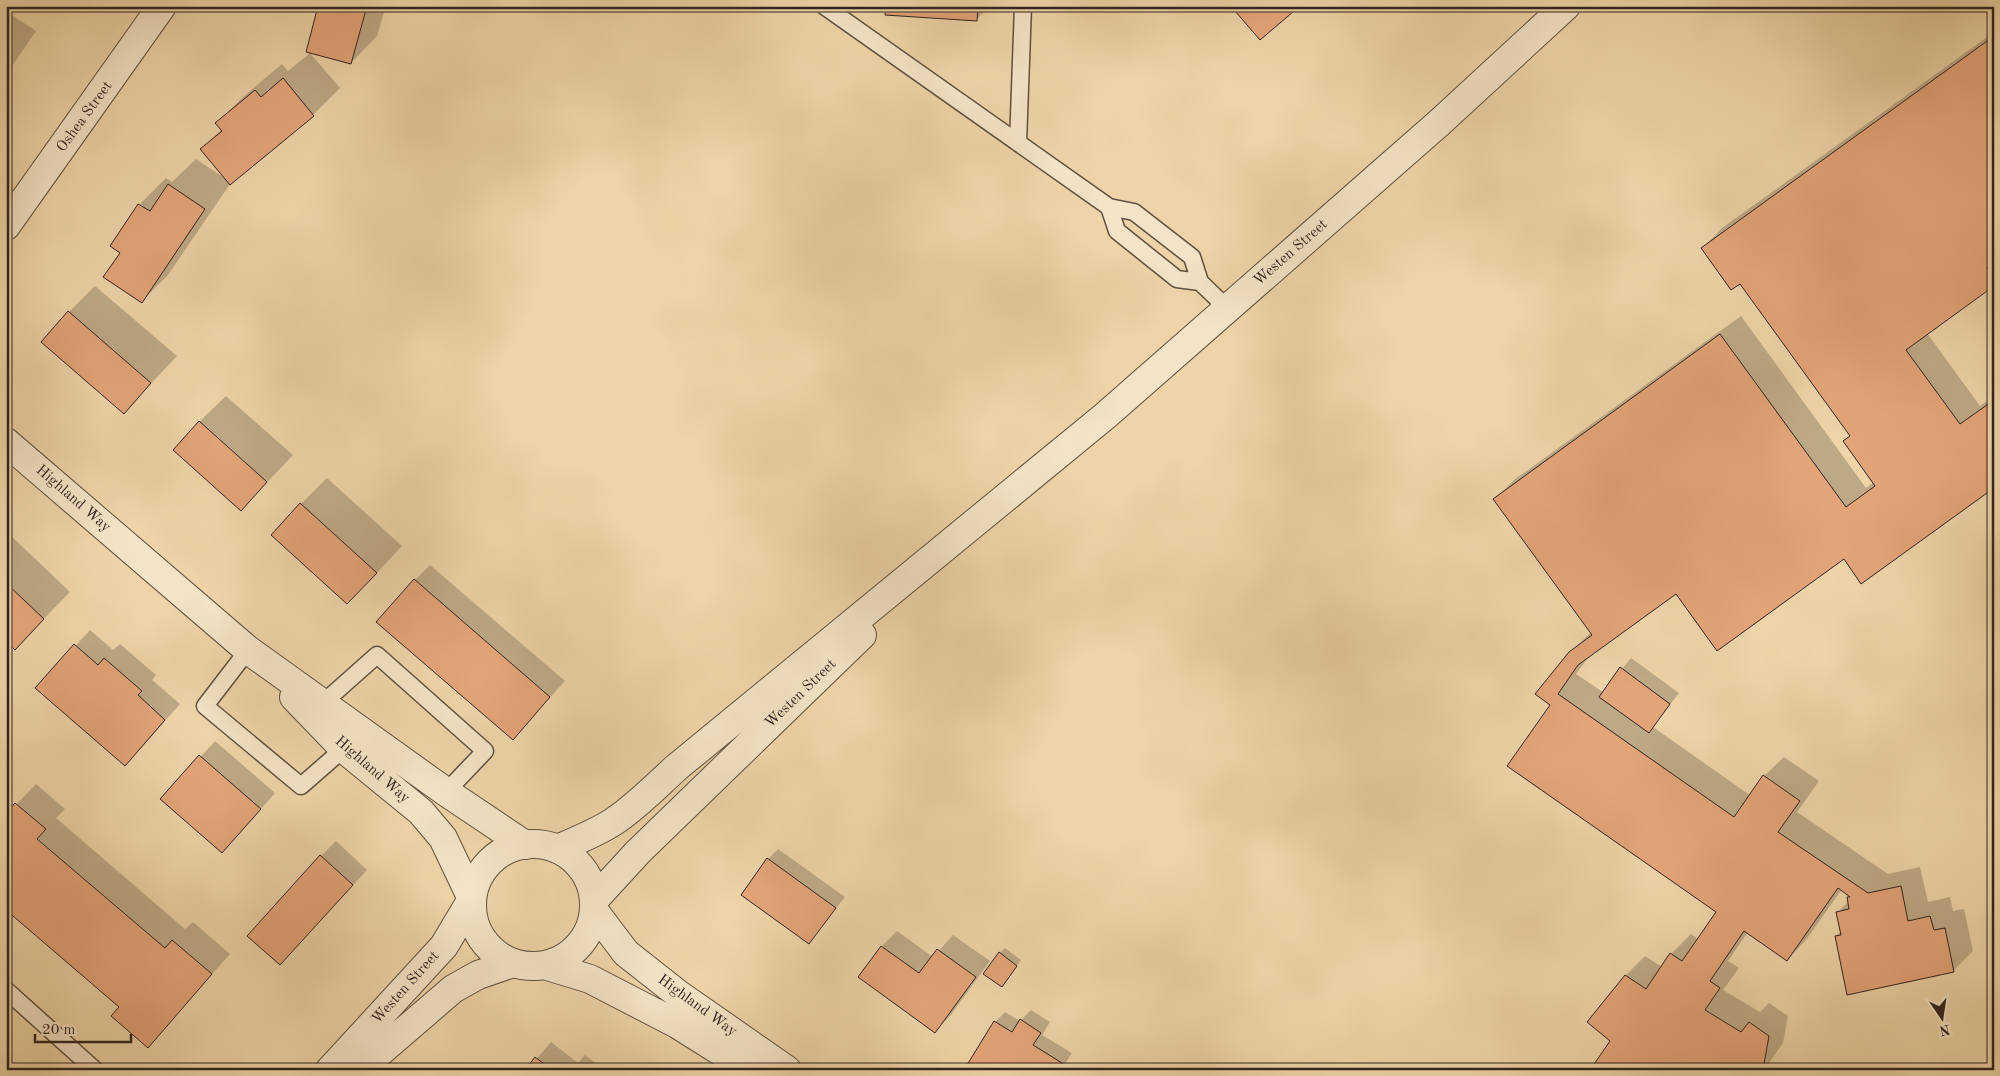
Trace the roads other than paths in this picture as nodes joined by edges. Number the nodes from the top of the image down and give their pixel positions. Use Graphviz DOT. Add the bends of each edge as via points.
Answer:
graph roads {
  1 [pos="162,6"];
  2 [pos="824,6"];
  3 [pos="1023,6"];
  4 [pos="1566,6"];
  5 [pos="1018,144"];
  6 [pos="1109,207"];
  7 [pos="6,226"];
  8 [pos="1200,282"];
  9 [pos="1228,309"];
  10 [pos="6,442"];
  11 [pos="1010,491"];
  12 [pos="250,652"];
  13 [pos="323,702"];
  14 [pos="352,740"];
  15 [pos="446,792"];
  16 [pos="525,845"];
  17 [pos="557,849"];
  18 [pos="472,899"];
  19 [pos="594,906"];
  20 [pos="513,963"];
  21 [pos="544,965"];
  22 [pos="6,990"];
  23 [pos="95,1070"];
  24 [pos="330,1070"];
  25 [pos="359,1070"];
  26 [pos="750,1070"];
  27 [pos="787,1070"];
  1 -- 7 [label="street, Oshea Street"];
  2 -- 5 [label="lane"];
  3 -- 5 [label="lane"];
  4 -- 9 [label="street, Westen Street"];
  5 -- 6 [label="lane"];
  6 -- 8 [label="lane" via="1134,212 1178,245 1192,257"];
  6 -- 8 [label="lane" via="1116,231 1177,280"];
  8 -- 9 [label="lane"];
  9 -- 11 [label="street, Westen Street" via="1105,416"];
  10 -- 12 [label="street, Highland Way"];
  11 -- 17 [label="street, Westen Street" via="677,767 635,806 605,827"];
  11 -- 19 [label="street, Westen Street" via="638,852"];
  12 -- 13 [label="street, Highland Way"];
  12 -- 14 [label="street, Highland Way"];
  12 -- 14 [label="lane" via="205,706 301,786"];
  13 -- 14 [label="street, Highland Way"];
  13 -- 15 [label="lane" via="377,655 485,751"];
  14 -- 15 [label="street, Highland Way"];
  14 -- 18 [label="street, Highland Way" via="442,838"];
  15 -- 16 [label="street, Highland Way"];
  16 -- 17 [label="street"];
  16 -- 18 [label="street" via="509,849 484,869"];
  17 -- 19 [label="street" via="582,867 590,881"];
  18 -- 20 [label="street" via="478,931 492,950"];
  18 -- 24 [label="street, Westen Street" via="444,946"];
  19 -- 21 [label="street" via="591,927 583,941 559,961"];
  19 -- 27 [label="street, Highland Way" via="626,953 678,994"];
  20 -- 21 [label="street"];
  20 -- 25 [label="street, Westen Street" via="453,989"];
  21 -- 26 [label="street, Highland Way" via="590,979 676,1024"];
  22 -- 23 [label="lane"];
}
